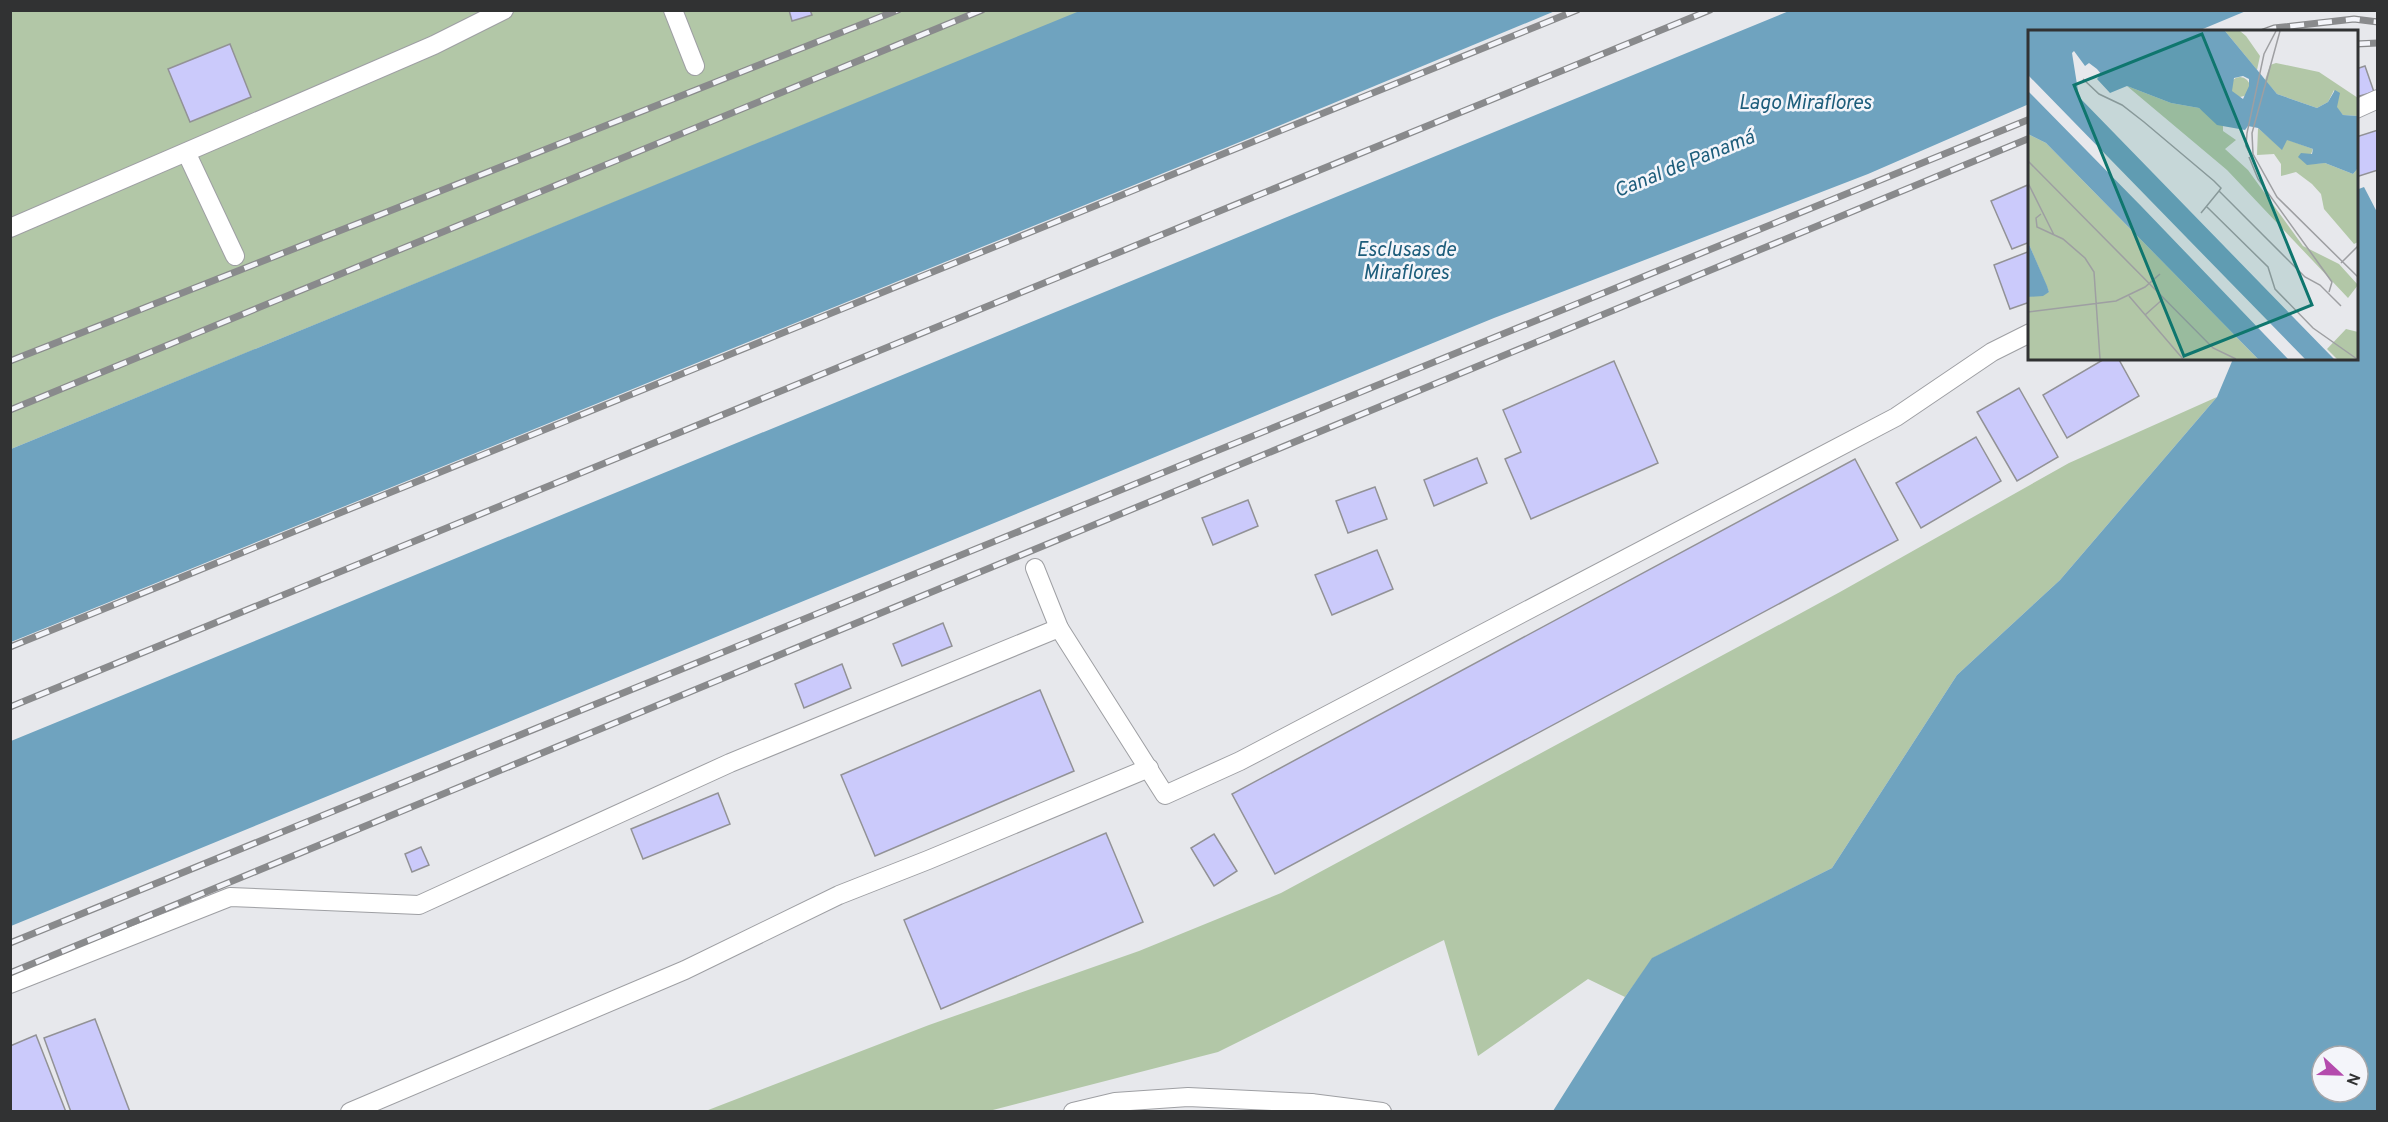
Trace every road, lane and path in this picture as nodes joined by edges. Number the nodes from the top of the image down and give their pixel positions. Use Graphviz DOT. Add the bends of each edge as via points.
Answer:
graph roads {
  1 [pos="673,10"];
  2 [pos="499,11"];
  3 [pos="695,66"];
  4 [pos="2378,99"];
  5 [pos="2358,108"];
  6 [pos="187,154"];
  7 [pos="10,228"];
  8 [pos="235,256"];
  9 [pos="2028,334"];
  10 [pos="1035,568"];
  11 [pos="1059,628"];
  12 [pos="1149,768"];
  13 [pos="10,984"];
  14 [pos="1306,1107"];
  15 [pos="350,1112"];
  16 [pos="1073,1112"];
  17 [pos="1382,1112"];
  1 -- 3 [label="lane"];
  2 -- 6 [label="lane" via="434,45"];
  4 -- 5 [label="lane"];
  6 -- 7 [label="lane"];
  6 -- 8 [label="lane"];
  9 -- 12 [label="lane" via="1992,352 1896,417 1240,761 1165,795"];
  10 -- 11 [label="lane"];
  11 -- 12 [label="lane"];
  11 -- 13 [label="lane" via="730,763 420,905 230,897"];
  12 -- 15 [label="lane" via="838,895 685,970"];
  14 -- 16 [label="lane" via="1188,1097 1115,1102"];
  14 -- 17 [label="lane"];
}
